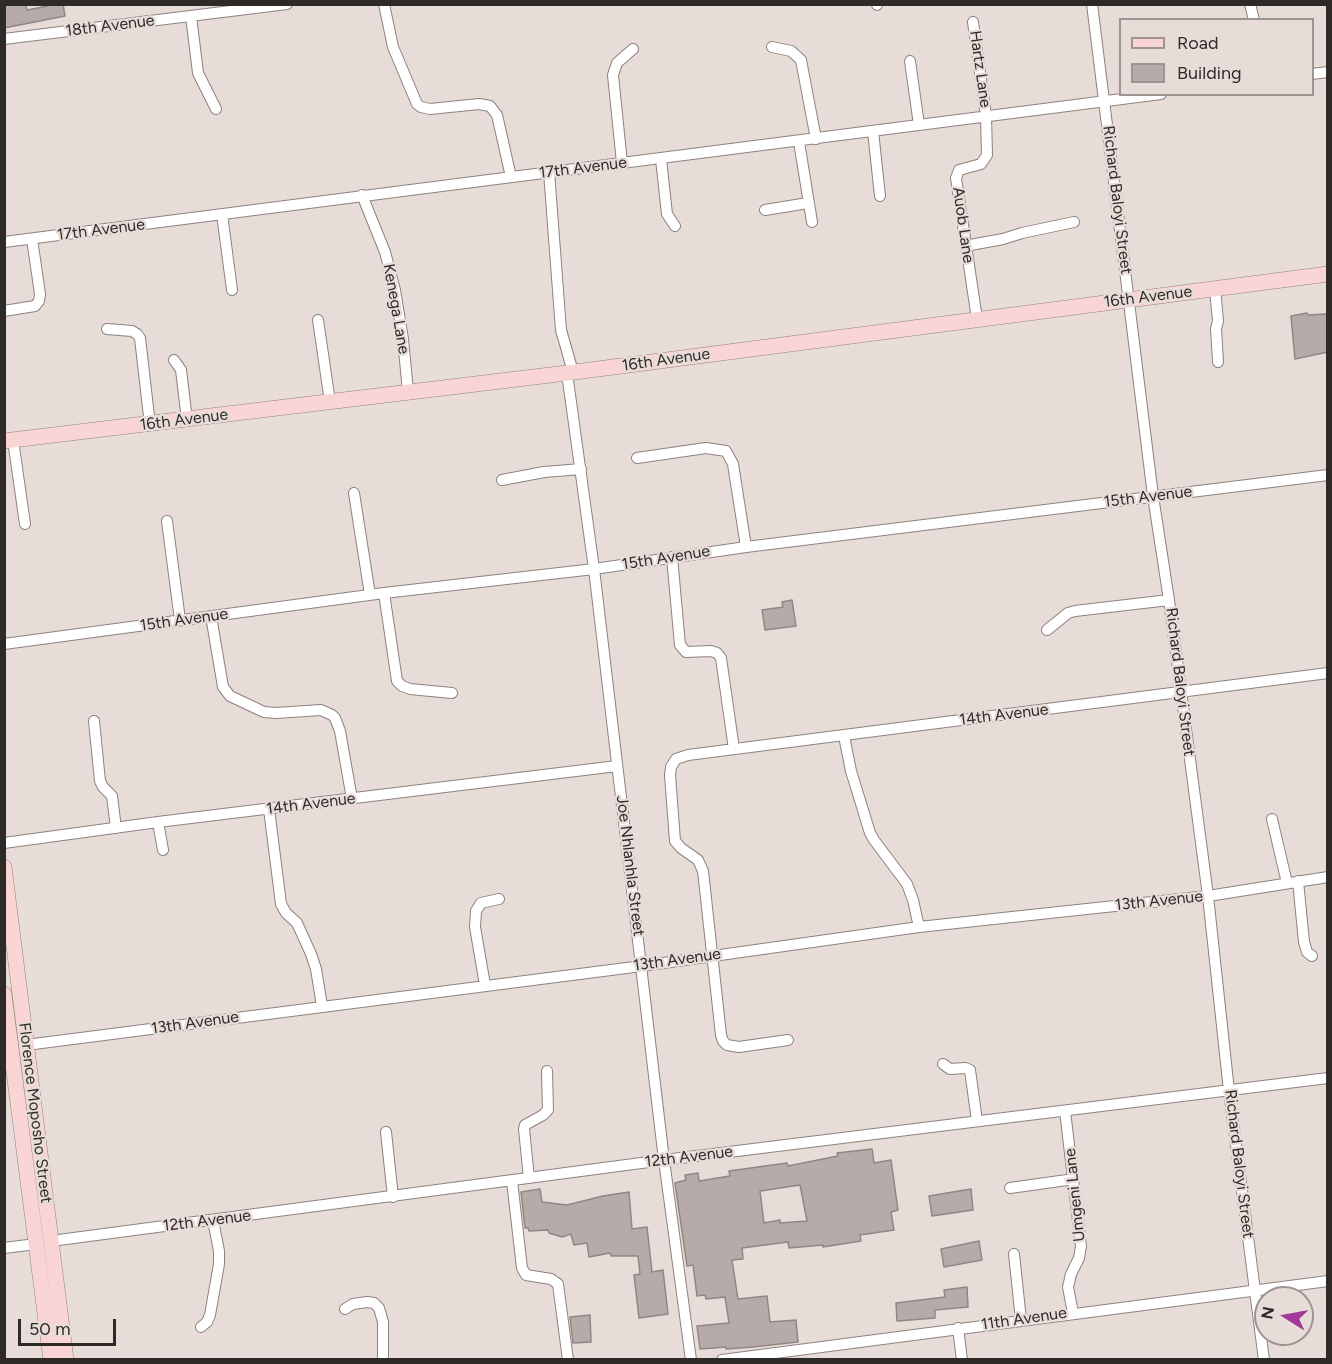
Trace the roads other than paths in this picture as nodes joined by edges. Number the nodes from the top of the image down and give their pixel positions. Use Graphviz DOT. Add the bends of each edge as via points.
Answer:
graph roads {
  1 [pos="287,4"];
  2 [pos="384,4"];
  3 [pos="1092,4"];
  4 [pos="191,16"];
  5 [pos="973,22"];
  6 [pos="4,39"];
  7 [pos="772,47"];
  8 [pos="633,50"];
  9 [pos="910,60"];
  10 [pos="1148,96"];
  11 [pos="1104,103"];
  12 [pos="216,109"];
  13 [pos="986,116"];
  14 [pos="919,125"];
  15 [pos="873,131"];
  16 [pos="816,139"];
  17 [pos="799,142"];
  18 [pos="662,159"];
  19 [pos="622,163"];
  20 [pos="549,172"];
  21 [pos="511,177"];
  22 [pos="362,195"];
  23 [pos="880,196"];
  24 [pos="808,203"];
  25 [pos="765,210"];
  26 [pos="222,214"];
  27 [pos="812,222"];
  28 [pos="1074,222"];
  29 [pos="675,226"];
  30 [pos="32,239"];
  31 [pos="4,242"];
  32 [pos="965,246"];
  33 [pos="1328,274"];
  34 [pos="1215,289"];
  35 [pos="232,290"];
  36 [pos="1130,300"];
  37 [pos="4,310"];
  38 [pos="977,319"];
  39 [pos="318,320"];
  40 [pos="107,329"];
  41 [pos="174,360"];
  42 [pos="1218,362"];
  43 [pos="570,372"];
  44 [pos="408,392"];
  45 [pos="330,402"];
  46 [pos="187,420"];
  47 [pos="150,425"];
  48 [pos="9,441"];
  49 [pos="637,458"];
  50 [pos="581,469"];
  51 [pos="1328,475"];
  52 [pos="502,480"];
  53 [pos="354,493"];
  54 [pos="1153,496"];
  55 [pos="167,521"];
  56 [pos="25,524"];
  57 [pos="746,547"];
  58 [pos="672,557"];
  59 [pos="594,570"];
  60 [pos="384,593"];
  61 [pos="370,595"];
  62 [pos="1169,600"];
  63 [pos="211,616"];
  64 [pos="180,620"];
  65 [pos="1047,630"];
  66 [pos="4,644"];
  67 [pos="1328,673"];
  68 [pos="452,693"];
  69 [pos="1181,693"];
  70 [pos="94,721"];
  71 [pos="844,736"];
  72 [pos="734,749"];
  73 [pos="617,766"];
  74 [pos="352,799"];
  75 [pos="269,809"];
  76 [pos="1272,819"];
  77 [pos="158,822"];
  78 [pos="116,828"];
  79 [pos="4,843"];
  80 [pos="163,850"];
  81 [pos="4,867"];
  82 [pos="1328,877"];
  83 [pos="1292,882"];
  84 [pos="1208,896"];
  85 [pos="499,899"];
  86 [pos="919,927"];
  87 [pos="712,955"];
  88 [pos="1312,956"];
  89 [pos="642,966"];
  90 [pos="485,985"];
  91 [pos="4,994"];
  92 [pos="322,1006"];
  93 [pos="788,1040"];
  94 [pos="26,1045"];
  95 [pos="943,1064"];
  96 [pos="547,1071"];
  97 [pos="1328,1078"];
  98 [pos="1229,1091"];
  99 [pos="1065,1111"];
  100 [pos="977,1121"];
  101 [pos="386,1132"];
  102 [pos="664,1160"];
  103 [pos="529,1178"];
  104 [pos="1074,1179"];
  105 [pos="512,1181"];
  106 [pos="1010,1188"];
  107 [pos="393,1197"];
  108 [pos="213,1220"];
  109 [pos="44,1242"];
  110 [pos="4,1248"];
  111 [pos="1014,1254"];
  112 [pos="1328,1281"];
  113 [pos="1254,1286"];
  114 [pos="1287,1286"];
  115 [pos="1254,1290"];
  116 [pos="345,1309"];
  117 [pos="1073,1313"];
  118 [pos="1021,1320"];
  119 [pos="201,1327"];
  120 [pos="958,1328"];
  121 [pos="51,1359"];
  122 [pos="66,1359"];
  123 [pos="383,1359"];
  124 [pos="568,1359"];
  125 [pos="692,1359"];
  126 [pos="722,1359"];
  127 [pos="962,1359"];
  1 -- 4 [label="street, 18th Avenue"];
  2 -- 21 [label="street" via="393,47 417,104 430,109 479,104 494,109"];
  3 -- 11 [label="street, Richard Baloyi Street"];
  4 -- 6 [label="street, 18th Avenue"];
  4 -- 12 [label="street" via="198,73"];
  5 -- 13 [label="street, Hartz Lane"];
  7 -- 16 [label="street" via="791,51 801,60"];
  8 -- 19 [label="street" via="617,63 613,75"];
  9 -- 14 [label="street"];
  10 -- 11 [label="street, 17th Avenue"];
  11 -- 13 [label="street, 17th Avenue"];
  11 -- 36 [label="street, Richard Baloyi Street"];
  13 -- 14 [label="street, 17th Avenue"];
  13 -- 32 [label="street, Auob Lane" via="986,159 956,174"];
  14 -- 15 [label="street, 17th Avenue"];
  15 -- 16 [label="street, 17th Avenue"];
  15 -- 23 [label="street"];
  16 -- 17 [label="street, 17th Avenue"];
  17 -- 18 [label="street, 17th Avenue"];
  17 -- 24 [label="street"];
  18 -- 19 [label="street, 17th Avenue"];
  18 -- 29 [label="street" via="667,214"];
  19 -- 20 [label="street, 17th Avenue"];
  20 -- 21 [label="street, 17th Avenue"];
  20 -- 43 [label="street, Joe Nhlanhla Street" via="561,330"];
  21 -- 22 [label="street, 17th Avenue"];
  22 -- 26 [label="street, 17th Avenue"];
  22 -- 44 [label="street, Kenega Lane" via="385,252 395,290"];
  24 -- 25 [label="street"];
  24 -- 27 [label="street"];
  26 -- 30 [label="street, 17th Avenue"];
  26 -- 35 [label="street"];
  28 -- 32 [label="street"];
  30 -- 31 [label="street, 17th Avenue"];
  30 -- 37 [label="street" via="39,301 35,306"];
  32 -- 38 [label="street, Auob Lane"];
  33 -- 34 [label="street, 16th Avenue"];
  34 -- 36 [label="street, 16th Avenue"];
  34 -- 42 [label="street"];
  36 -- 38 [label="street, 16th Avenue"];
  36 -- 54 [label="street, Richard Baloyi Street"];
  38 -- 43 [label="street, 16th Avenue"];
  39 -- 45 [label="street"];
  40 -- 47 [label="street" via="132,331 140,338"];
  41 -- 46 [label="street" via="181,370"];
  43 -- 44 [label="street, 16th Avenue"];
  43 -- 50 [label="street, Joe Nhlanhla Street"];
  44 -- 45 [label="street, 16th Avenue"];
  45 -- 46 [label="street, 16th Avenue"];
  46 -- 47 [label="street, 16th Avenue"];
  47 -- 48 [label="street, 16th Avenue"];
  48 -- 56 [label="street"];
  49 -- 57 [label="street" via="706,448 726,452 732,464"];
  50 -- 52 [label="street"];
  50 -- 59 [label="street, Joe Nhlanhla Street"];
  51 -- 54 [label="street, 15th Avenue"];
  53 -- 61 [label="street"];
  54 -- 57 [label="street, 15th Avenue"];
  54 -- 62 [label="street, Richard Baloyi Street"];
  55 -- 64 [label="street"];
  57 -- 58 [label="street, 15th Avenue"];
  58 -- 59 [label="street, 15th Avenue"];
  58 -- 72 [label="street" via="680,645 686,652 711,651 721,658"];
  59 -- 60 [label="street, 15th Avenue"];
  59 -- 73 [label="street, Joe Nhlanhla Street"];
  60 -- 61 [label="street, 15th Avenue"];
  60 -- 68 [label="street" via="397,681 410,689"];
  61 -- 63 [label="street, 15th Avenue"];
  62 -- 65 [label="street" via="1075,611"];
  62 -- 69 [label="street, Richard Baloyi Street"];
  63 -- 64 [label="street, 15th Avenue"];
  63 -- 74 [label="street" via="223,687 230,696 264,712 321,710 335,718"];
  64 -- 66 [label="street, 15th Avenue"];
  67 -- 69 [label="street, 14th Avenue"];
  69 -- 71 [label="street, 14th Avenue"];
  69 -- 84 [label="street, Richard Baloyi Street"];
  70 -- 78 [label="street" via="100,781 112,796"];
  71 -- 72 [label="street, 14th Avenue"];
  71 -- 86 [label="street" via="870,833 907,884"];
  72 -- 87 [label="street, 14th Avenue" via="680,757 670,771 675,838 681,848 698,860 703,871"];
  73 -- 74 [label="street, 14th Avenue"];
  73 -- 89 [label="street, Joe Nhlanhla Street"];
  74 -- 75 [label="street, 14th Avenue"];
  75 -- 77 [label="street, 14th Avenue"];
  75 -- 92 [label="street" via="281,904 297,923 311,954"];
  76 -- 83 [label="street"];
  77 -- 78 [label="street, 14th Avenue"];
  77 -- 80 [label="street"];
  78 -- 79 [label="street, 14th Avenue"];
  81 -- 94 [label="street, Florence Moposho Street"];
  82 -- 83 [label="street, 13th Avenue"];
  83 -- 84 [label="street, 13th Avenue"];
  83 -- 88 [label="street" via="1304,942"];
  84 -- 86 [label="street, 13th Avenue"];
  84 -- 98 [label="street, Richard Baloyi Street"];
  85 -- 90 [label="street" via="481,903 476,912"];
  86 -- 87 [label="street, 13th Avenue"];
  87 -- 89 [label="street, 13th Avenue"];
  87 -- 93 [label="street" via="723,1041 739,1047"];
  89 -- 90 [label="street, 13th Avenue"];
  89 -- 102 [label="street, Joe Nhlanhla Street"];
  90 -- 92 [label="street, 13th Avenue"];
  91 -- 109 [label="street, Florence Moposho Street"];
  92 -- 94 [label="street, 13th Avenue"];
  94 -- 109 [label="street, Florence Moposho Street"];
  95 -- 100 [label="street" via="950,1069 970,1070"];
  96 -- 103 [label="street" via="548,1110 524,1129"];
  97 -- 98 [label="street, 12th Avenue"];
  98 -- 99 [label="street, 12th Avenue"];
  98 -- 113 [label="street, Richard Baloyi Street"];
  99 -- 100 [label="street, 12th Avenue"];
  99 -- 104 [label="street, Umgeni Lane"];
  100 -- 102 [label="street, 12th Avenue"];
  101 -- 107 [label="street"];
  102 -- 103 [label="street, 12th Avenue"];
  102 -- 125 [label="street, Joe Nhlanhla Street"];
  103 -- 105 [label="street, 12th Avenue"];
  104 -- 106 [label="street"];
  104 -- 117 [label="street, Umgeni Lane" via="1082,1246 1068,1287"];
  105 -- 107 [label="street, 12th Avenue"];
  105 -- 124 [label="street" via="522,1268 526,1275 558,1284"];
  107 -- 108 [label="street, 12th Avenue"];
  108 -- 109 [label="street, 12th Avenue"];
  108 -- 119 [label="street" via="219,1264 210,1315"];
  109 -- 110 [label="street, 12th Avenue"];
  109 -- 121 [label="street, Florence Moposho Street"];
  109 -- 122 [label="street, Florence Moposho Street"];
  111 -- 118 [label="street"];
  112 -- 114 [label="street, 11th Avenue"];
  115 -- 117 [label="street, 11th Avenue"];
  116 -- 123 [label="street" via="367,1302 379,1308"];
  117 -- 118 [label="street, 11th Avenue"];
  118 -- 120 [label="street, 11th Avenue"];
  120 -- 126 [label="street, 11th Avenue"];
  120 -- 127 [label="street"];
}
